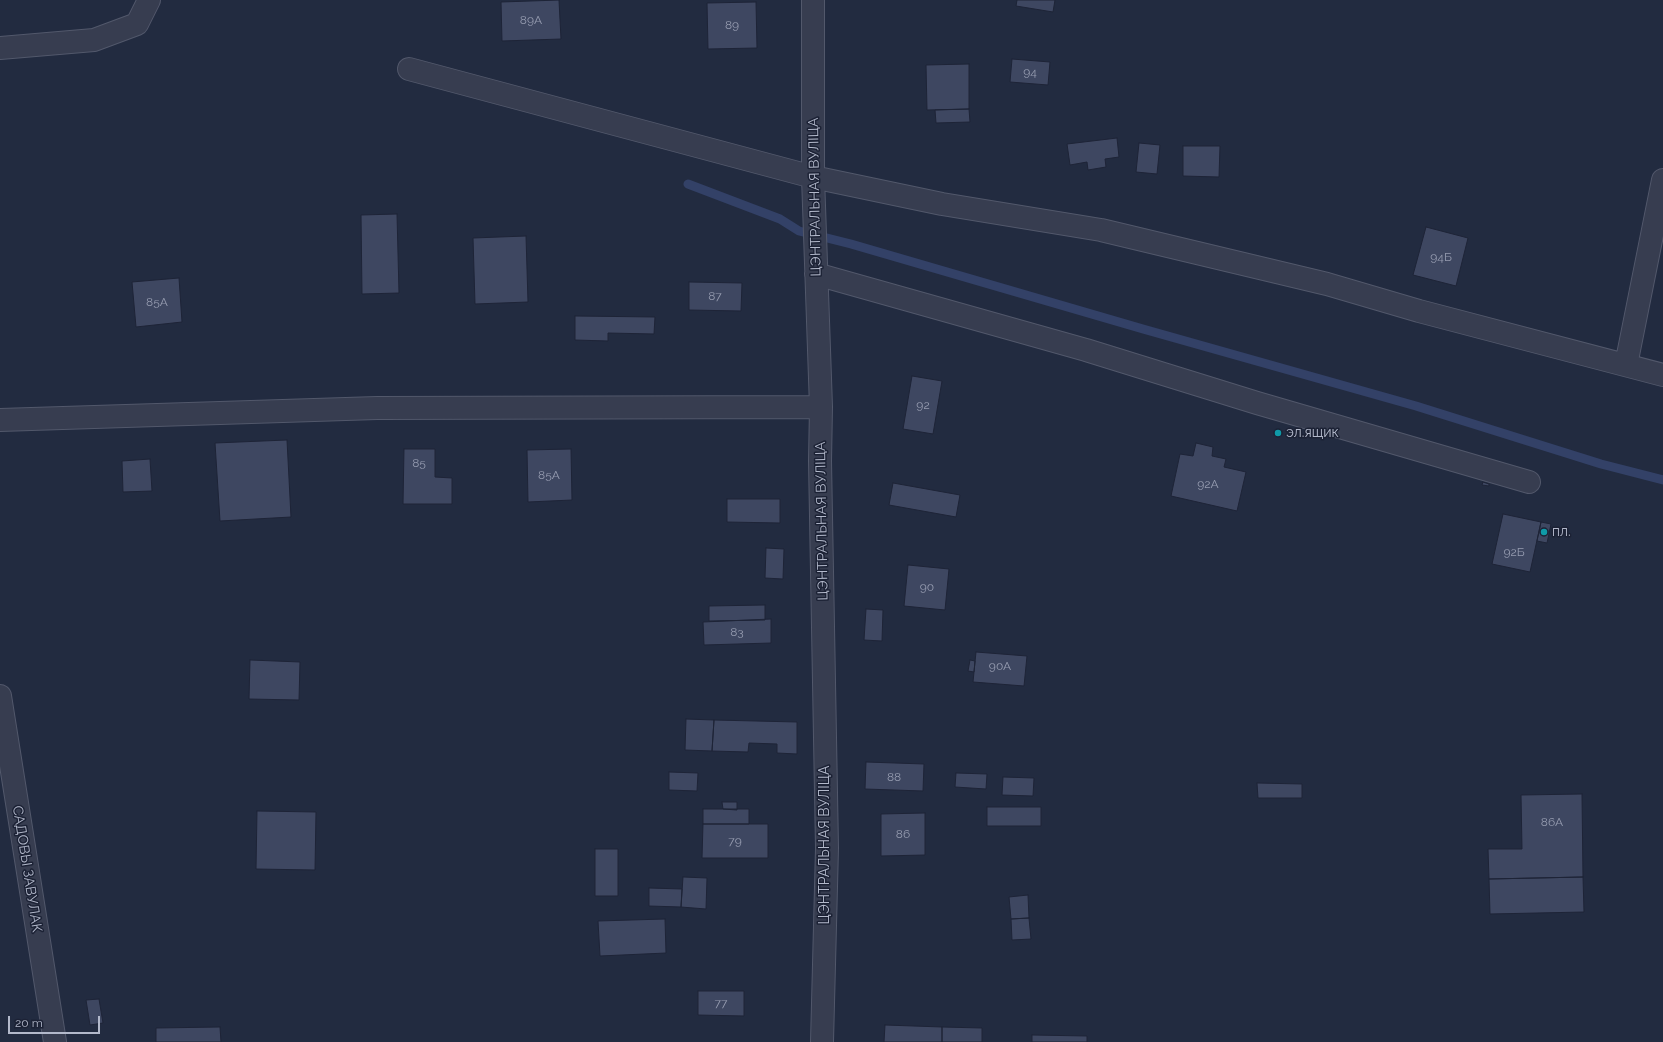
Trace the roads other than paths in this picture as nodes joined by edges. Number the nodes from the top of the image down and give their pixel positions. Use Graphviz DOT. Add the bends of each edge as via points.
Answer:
graph roads {
  1 [pos="149,0"];
  2 [pos="813,0"];
  3 [pos="0,48"];
  4 [pos="409,69"];
  5 [pos="813,177"];
  6 [pos="1663,180"];
  7 [pos="816,274"];
  8 [pos="1626,365"];
  9 [pos="1663,375"];
  10 [pos="821,407"];
  11 [pos="0,420"];
  12 [pos="1529,482"];
  13 [pos="0,696"];
  14 [pos="8,806"];
  15 [pos="55,1042"];
  16 [pos="822,1042"];
  1 -- 3 [label="street" via="137,24 94,40"];
  2 -- 5 [label="street, ЦЭНТРАЛЬНАЯ ВУЛІЦА"];
  4 -- 5 [label="street"];
  5 -- 7 [label="street, ЦЭНТРАЛЬНАЯ ВУЛІЦА"];
  5 -- 8 [label="street" via="942,204 1101,230 1327,284 1419,311"];
  6 -- 8 [label="street"];
  7 -- 10 [label="street, ЦЭНТРАЛЬНАЯ ВУЛІЦА"];
  7 -- 12 [label="street" via="1086,350"];
  8 -- 9 [label="street"];
  10 -- 11 [label="street" via="377,408"];
  10 -- 16 [label="street, ЦЭНТРАЛЬНАЯ ВУЛІЦА" via="826,848"];
  13 -- 14 [label="street, САДОВЫ ЗАВУЛАК"];
  14 -- 15 [label="street, САДОВЫ ЗАВУЛАК"];
}
